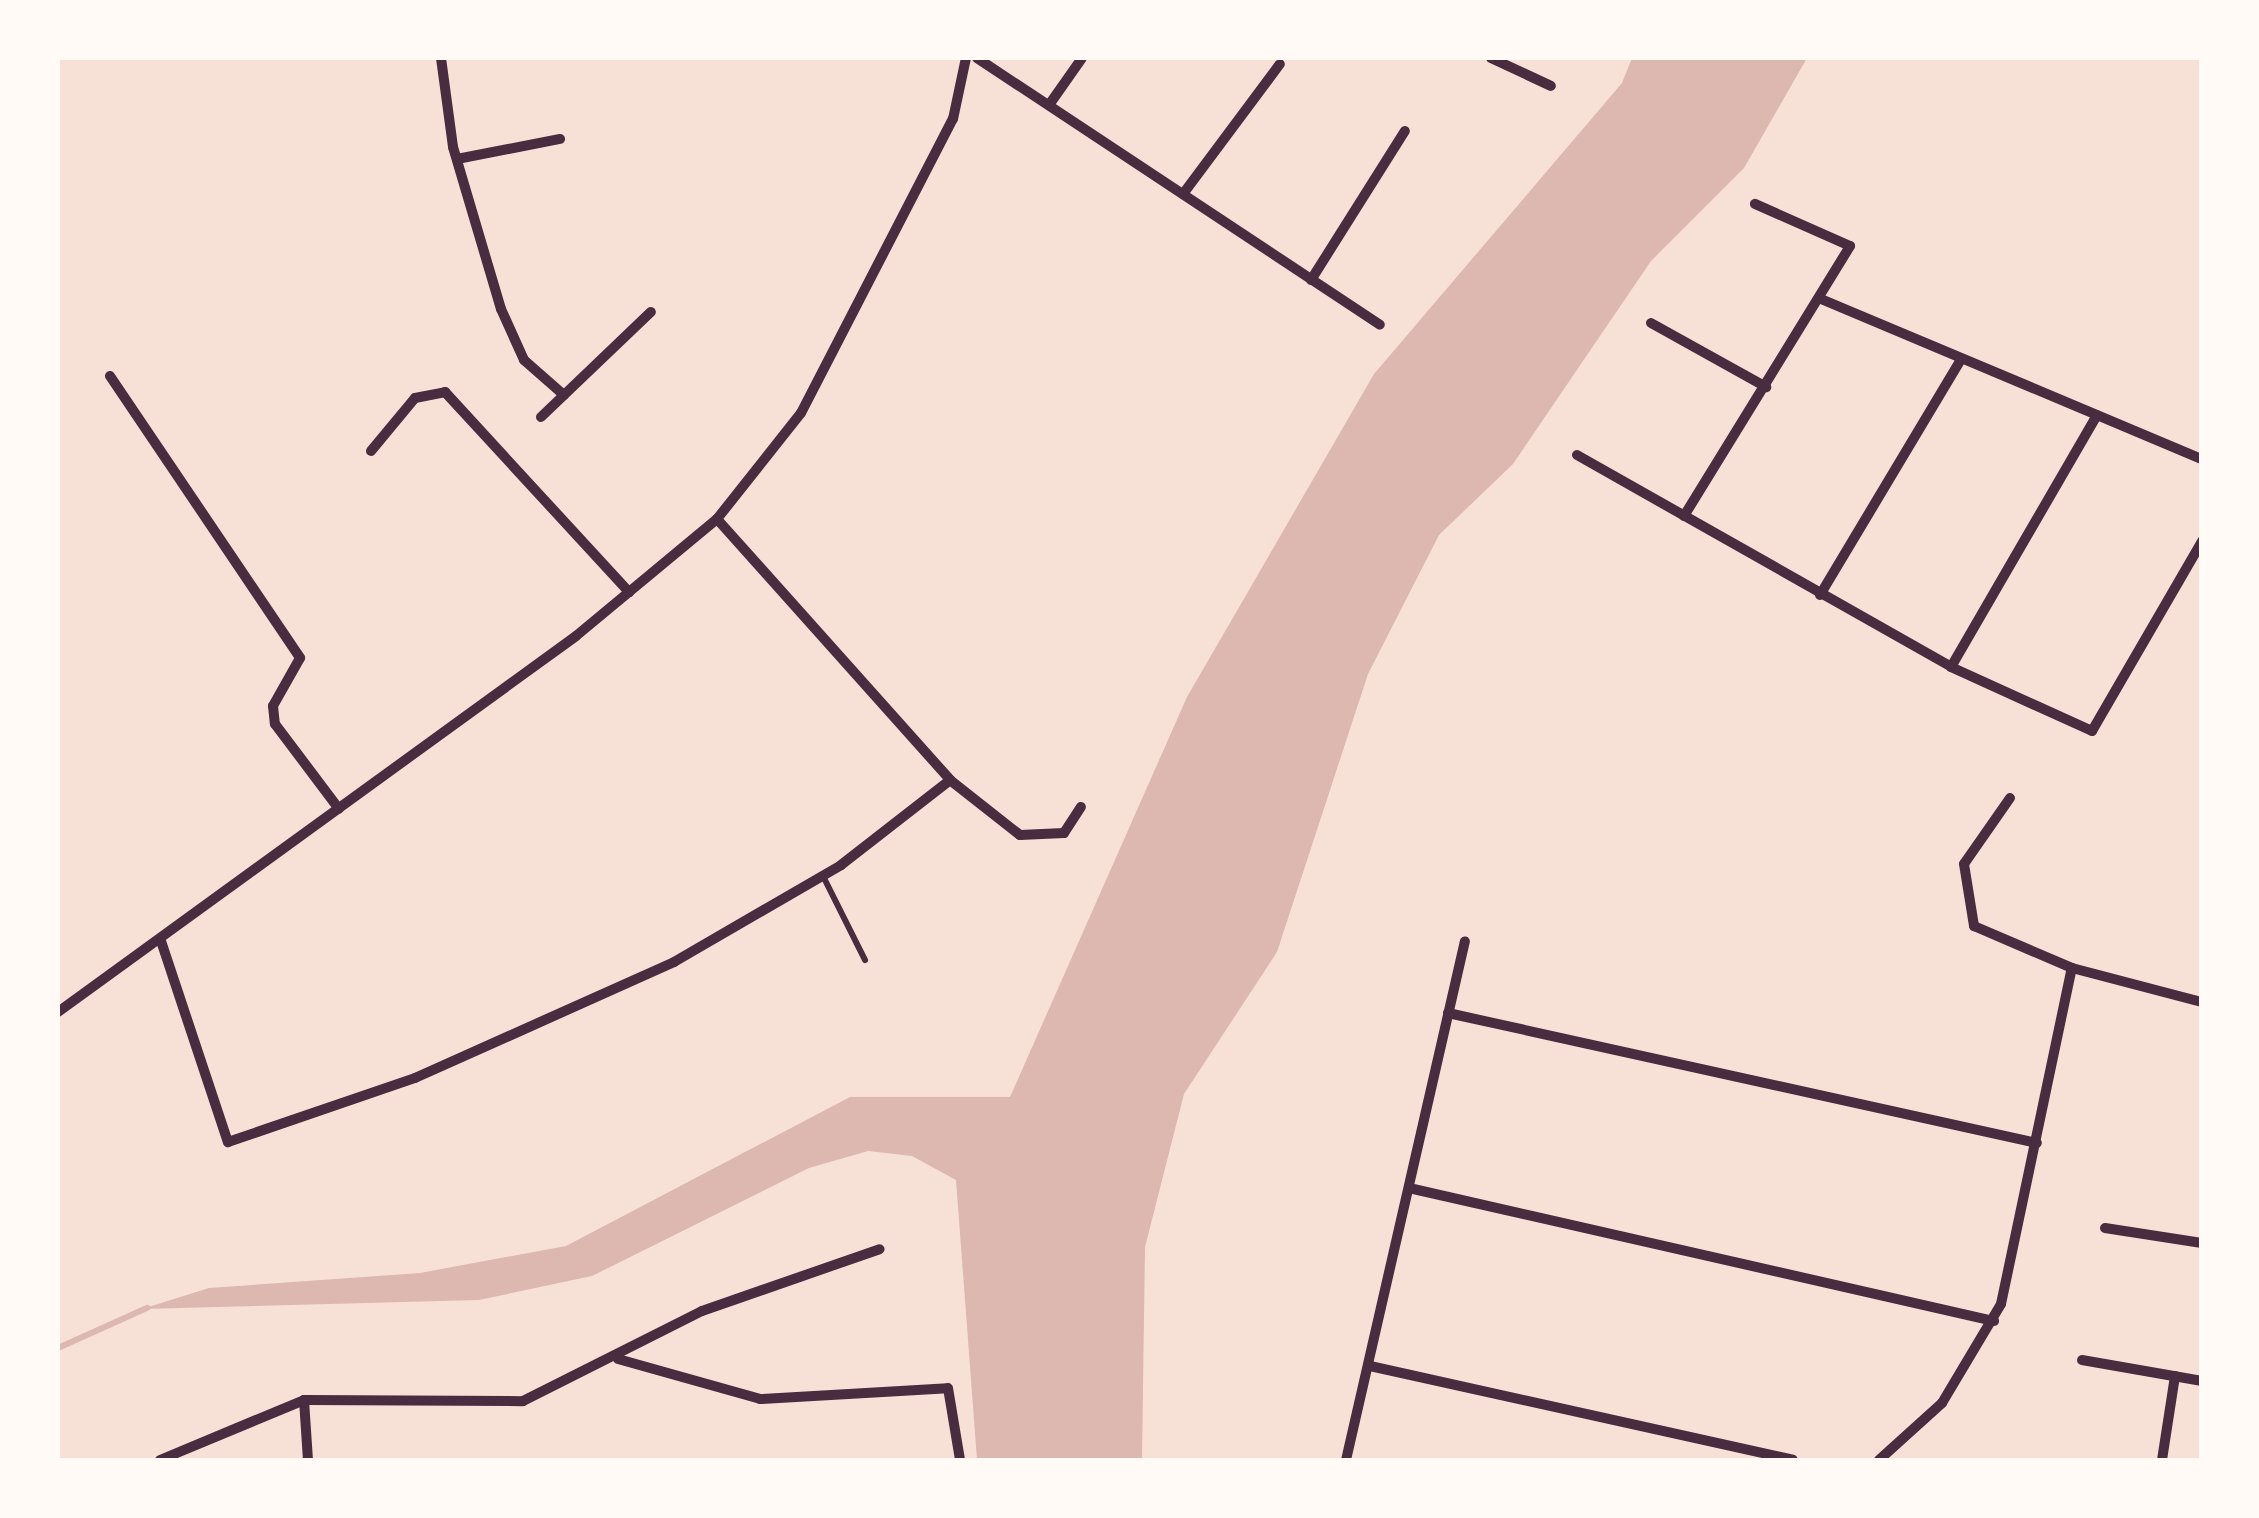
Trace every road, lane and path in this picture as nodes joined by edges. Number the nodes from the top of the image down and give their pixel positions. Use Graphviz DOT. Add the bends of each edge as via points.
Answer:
graph roads {
  1 [pos="441,58"];
  2 [pos="966,58"];
  3 [pos="976,58"];
  4 [pos="1082,58"];
  5 [pos="1492,58"];
  6 [pos="1280,64"];
  7 [pos="1551,86"];
  8 [pos="1049,105"];
  9 [pos="1404,131"];
  10 [pos="560,140"];
  11 [pos="457,159"];
  12 [pos="1183,194"];
  13 [pos="1755,204"];
  14 [pos="1312,280"];
  15 [pos="1821,299"];
  16 [pos="650,312"];
  17 [pos="1651,323"];
  18 [pos="1380,325"];
  19 [pos="1960,358"];
  20 [pos="110,376"];
  21 [pos="1766,387"];
  22 [pos="564,395"];
  23 [pos="2097,416"];
  24 [pos="541,417"];
  25 [pos="371,451"];
  26 [pos="1576,455"];
  27 [pos="2202,459"];
  28 [pos="1684,516"];
  29 [pos="717,519"];
  30 [pos="2202,541"];
  31 [pos="629,592"];
  32 [pos="1820,596"];
  33 [pos="1951,667"];
  34 [pos="950,780"];
  35 [pos="2010,798"];
  36 [pos="1081,807"];
  37 [pos="339,809"];
  38 [pos="822,875"];
  39 [pos="1465,941"];
  40 [pos="161,942"];
  41 [pos="865,960"];
  42 [pos="2072,968"];
  43 [pos="2202,1002"];
  44 [pos="58,1012"];
  45 [pos="1448,1013"];
  46 [pos="2037,1144"];
  47 [pos="1409,1188"];
  48 [pos="2105,1228"];
  49 [pos="2202,1243"];
  50 [pos="880,1249"];
  51 [pos="1994,1321"];
  52 [pos="618,1359"];
  53 [pos="2082,1360"];
  54 [pos="1370,1366"];
  55 [pos="2175,1376"];
  56 [pos="2202,1381"];
  57 [pos="304,1400"];
  58 [pos="160,1460"];
  59 [pos="308,1460"];
  60 [pos="960,1460"];
  61 [pos="1346,1460"];
  62 [pos="1792,1460"];
  63 [pos="1879,1460"];
  64 [pos="2162,1460"];
  1 -- 11 [label="street"];
  2 -- 29 [label="street" via="953,119 801,413"];
  3 -- 8 [label="street"];
  4 -- 8 [label="street"];
  5 -- 7 [label="street"];
  6 -- 12 [label="street"];
  8 -- 12 [label="street"];
  9 -- 14 [label="street"];
  10 -- 11 [label="street"];
  11 -- 22 [label="street" via="500,309 524,360"];
  12 -- 14 [label="street"];
  13 -- 15 [label="street" via="1850,246"];
  14 -- 18 [label="street"];
  15 -- 19 [label="street"];
  15 -- 21 [label="street"];
  16 -- 22 [label="street"];
  17 -- 21 [label="street"];
  19 -- 23 [label="street"];
  19 -- 32 [label="street"];
  20 -- 37 [label="street" via="300,658 273,706 275,724"];
  21 -- 28 [label="street"];
  22 -- 24 [label="street"];
  23 -- 27 [label="street"];
  23 -- 33 [label="street"];
  25 -- 31 [label="street" via="415,398 445,392"];
  26 -- 28 [label="street"];
  28 -- 32 [label="street"];
  29 -- 31 [label="street"];
  29 -- 34 [label="street"];
  30 -- 33 [label="street" via="2092,731"];
  31 -- 37 [label="street"];
  32 -- 33 [label="street"];
  34 -- 36 [label="street" via="1020,835 1064,832"];
  34 -- 38 [label="street"];
  35 -- 42 [label="street" via="1964,864 1962,899 1974,926"];
  37 -- 40 [label="street"];
  38 -- 40 [label="street" via="554,1020 228,1142"];
  38 -- 41 [label="lane"];
  39 -- 45 [label="street"];
  40 -- 44 [label="street"];
  42 -- 43 [label="street"];
  42 -- 46 [label="street"];
  45 -- 46 [label="street"];
  45 -- 47 [label="street"];
  46 -- 51 [label="street"];
  47 -- 51 [label="street"];
  47 -- 54 [label="street"];
  48 -- 49 [label="street"];
  50 -- 52 [label="street" via="702,1311"];
  51 -- 63 [label="street" via="1942,1403"];
  52 -- 57 [label="street" via="523,1401"];
  52 -- 60 [label="street" via="760,1399 948,1388"];
  53 -- 55 [label="street"];
  54 -- 61 [label="street"];
  54 -- 62 [label="street"];
  55 -- 56 [label="street"];
  55 -- 64 [label="street"];
  57 -- 58 [label="street"];
  57 -- 59 [label="street"];
}
